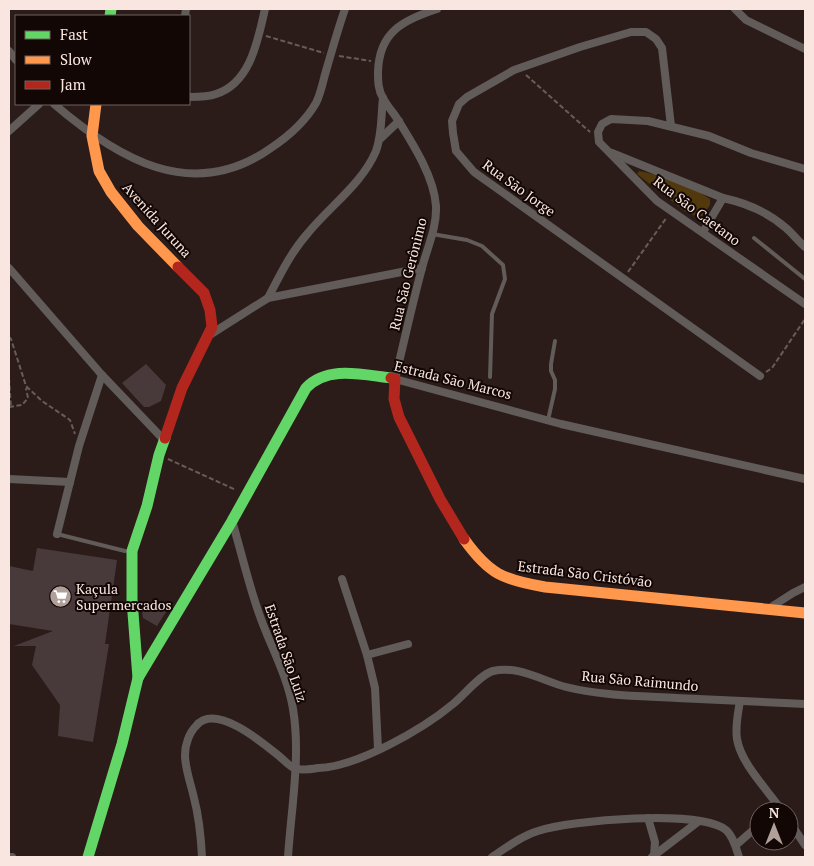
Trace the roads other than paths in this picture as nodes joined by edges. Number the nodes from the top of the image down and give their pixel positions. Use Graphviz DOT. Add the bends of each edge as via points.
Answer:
graph roads {
  1 [pos="265,9"];
  2 [pos="345,9"];
  3 [pos="437,9"];
  4 [pos="734,9"];
  5 [pos="805,49"];
  6 [pos="190,97"];
  7 [pos="383,98"];
  8 [pos="38,105"];
  9 [pos="55,105"];
  10 [pos="96,105"];
  11 [pos="399,122"];
  12 [pos="671,126"];
  13 [pos="9,131"];
  14 [pos="92,136"];
  15 [pos="380,139"];
  16 [pos="608,152"];
  17 [pos="805,169"];
  18 [pos="723,198"];
  19 [pos="702,232"];
  20 [pos="432,234"];
  21 [pos="754,238"];
  22 [pos="805,247"];
  23 [pos="9,268"];
  24 [pos="422,268"];
  25 [pos="805,279"];
  26 [pos="268,298"];
  27 [pos="805,304"];
  28 [pos="208,336"];
  29 [pos="555,341"];
  30 [pos="102,375"];
  31 [pos="760,376"];
  32 [pos="490,377"];
  33 [pos="395,379"];
  34 [pos="548,420"];
  35 [pos="164,440"];
  36 [pos="9,479"];
  37 [pos="805,479"];
  38 [pos="70,482"];
  39 [pos="232,521"];
  40 [pos="57,534"];
  41 [pos="125,551"];
  42 [pos="342,579"];
  43 [pos="805,588"];
  44 [pos="768,610"];
  45 [pos="805,613"];
  46 [pos="408,644"];
  47 [pos="367,655"];
  48 [pos="138,678"];
  49 [pos="740,701"];
  50 [pos="805,704"];
  51 [pos="378,749"];
  52 [pos="295,768"];
  53 [pos="773,801"];
  54 [pos="648,818"];
  55 [pos="699,821"];
  56 [pos="749,834"];
  57 [pos="736,845"];
  58 [pos="653,856"];
  59 [pos="88,857"];
  60 [pos="202,857"];
  61 [pos="288,857"];
  62 [pos="492,857"];
  63 [pos="739,857"];
  1 -- 6 [label="street" via="251,61 243,74 230,88 216,94"];
  2 -- 14 [label="street" via="316,102 290,135 262,155 234,168 209,173 183,173 161,170 134,160"];
  3 -- 7 [label="street, Rua São Gerônimo" via="404,22 390,34 378,62"];
  4 -- 5 [label="street" via="746,20"];
  7 -- 11 [label="street, Rua São Gerônimo"];
  7 -- 15 [label="street"];
  8 -- 13 [label="street"];
  9 -- 14 [label="street"];
  10 -- 14 [label="street, Avenida Juruna"];
  11 -- 15 [label="street"];
  11 -- 20 [label="street, Rua São Gerônimo" via="433,190 436,220"];
  12 -- 16 [label="street, Rua São Caetano" via="611,119 602,124 598,132 599,140"];
  12 -- 17 [label="street"];
  12 -- 31 [label="street, Rua São Jorge" via="662,48 646,32 632,32 580,47 519,69 467,97 452,122 456,151 474,172"];
  14 -- 28 [label="street, Avenida Juruna" via="99,171 111,192 138,226 204,293 211,306 212,327"];
  15 -- 26 [label="street" via="361,176 307,233 290,256"];
  16 -- 18 [label="street"];
  16 -- 19 [label="street, Rua São Caetano" via="657,201"];
  18 -- 19 [label="street"];
  18 -- 22 [label="street" via="776,220"];
  19 -- 27 [label="street, Rua São Caetano"];
  20 -- 24 [label="street, Rua São Gerônimo"];
  20 -- 32 [label="lane" via="482,246 503,265 505,279 492,314"];
  21 -- 25 [label="lane"];
  23 -- 30 [label="street"];
  24 -- 26 [label="street"];
  24 -- 33 [label="street, Rua São Gerônimo"];
  26 -- 28 [label="street"];
  28 -- 35 [label="street, Avenida Juruna" via="182,388"];
  29 -- 34 [label="lane" via="551,371 555,389"];
  30 -- 35 [label="street"];
  30 -- 38 [label="street"];
  33 -- 34 [label="street, Estrada São Marcos"];
  33 -- 39 [label="street, Estrada São Marcos" via="328,374 315,379 305,389 244,494"];
  33 -- 44 [label="street, Estrada São Cristóvão" via="395,407 425,469 459,532 496,574 545,587"];
  34 -- 37 [label="street, Estrada São Marcos"];
  35 -- 48 [label="street, Avenida Juruna" via="132,551"];
  36 -- 38 [label="street"];
  38 -- 40 [label="street"];
  39 -- 48 [label="street, Estrada São Marcos"];
  39 -- 52 [label="street, Estrada São Luiz" via="246,573 288,687 296,730"];
  40 -- 41 [label="lane"];
  42 -- 47 [label="street"];
  43 -- 44 [label="street"];
  44 -- 45 [label="street, Estrada São Cristóvão"];
  46 -- 47 [label="street"];
  47 -- 51 [label="street" via="376,700"];
  48 -- 59 [label="street"];
  49 -- 50 [label="street, Rua São Raimundo"];
  49 -- 51 [label="street, Rua São Raimundo" via="599,693 518,671 499,670 490,672 425,724"];
  49 -- 53 [label="street" via="737,740 742,754"];
  51 -- 52 [label="street, Rua São Raimundo" via="356,761 337,766"];
  52 -- 60 [label="street" via="237,726 208,719 197,724 188,739 185,754"];
  52 -- 61 [label="street, Estrada São Luiz"];
  54 -- 55 [label="street"];
  54 -- 58 [label="street" via="654,842"];
  54 -- 62 [label="street" via="580,822 536,831"];
  55 -- 57 [label="street" via="727,830"];
  55 -- 58 [label="street"];
  56 -- 57 [label="street"];
  57 -- 63 [label="street"];
}
